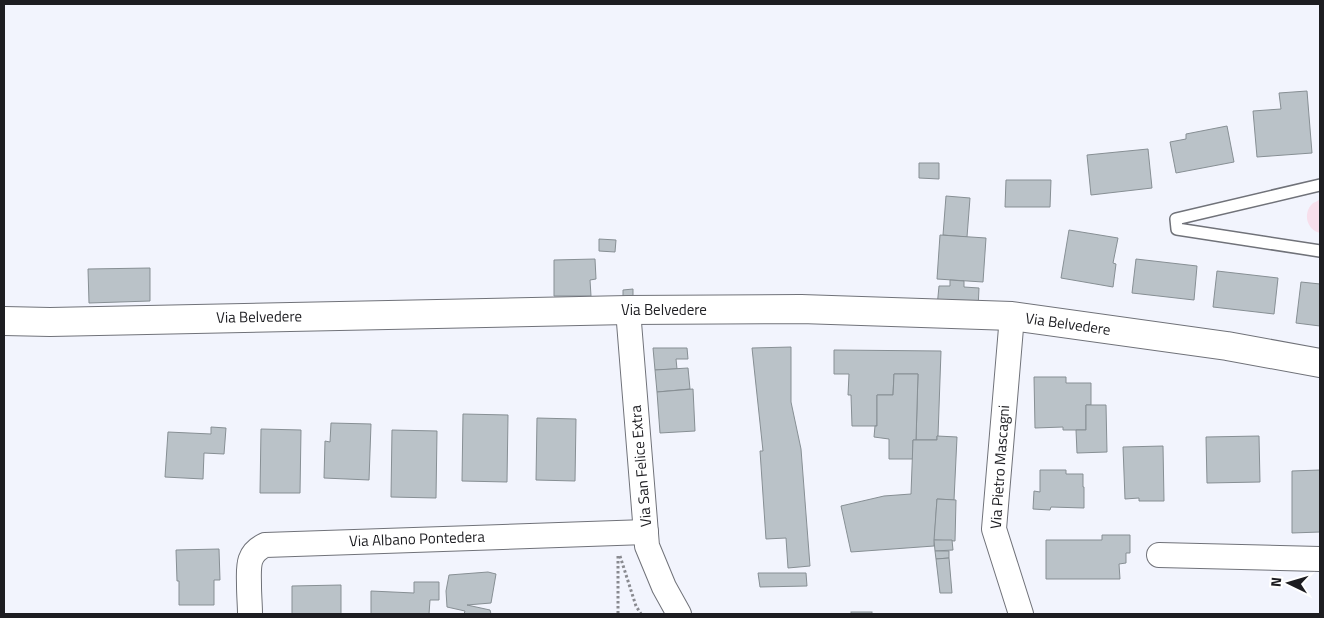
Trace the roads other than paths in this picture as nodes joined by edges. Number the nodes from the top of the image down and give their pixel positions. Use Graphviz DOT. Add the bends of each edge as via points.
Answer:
graph roads {
  1 [pos="1320,185"];
  2 [pos="1320,250"];
  3 [pos="628,310"];
  4 [pos="1012,316"];
  5 [pos="4,321"];
  6 [pos="1320,363"];
  7 [pos="646,532"];
  8 [pos="1159,555"];
  9 [pos="1320,559"];
  10 [pos="250,614"];
  11 [pos="679,614"];
  12 [pos="1021,614"];
  1 -- 2 [label="lane" via="1176,219 1177,229"];
  3 -- 4 [label="street, Via Belvedere" via="801,309"];
  3 -- 5 [label="street, Via Belvedere"];
  3 -- 7 [label="street, Via San Felice Extra"];
  4 -- 6 [label="street, Via Belvedere" via="1227,346"];
  4 -- 12 [label="street, Via Pietro Mascagni" via="994,529"];
  7 -- 10 [label="street, Via Albano Pontedera" via="265,545 254,553 249,565"];
  7 -- 11 [label="street, Via San Felice Extra" via="647,546 664,588"];
  8 -- 9 [label="street"];
}
